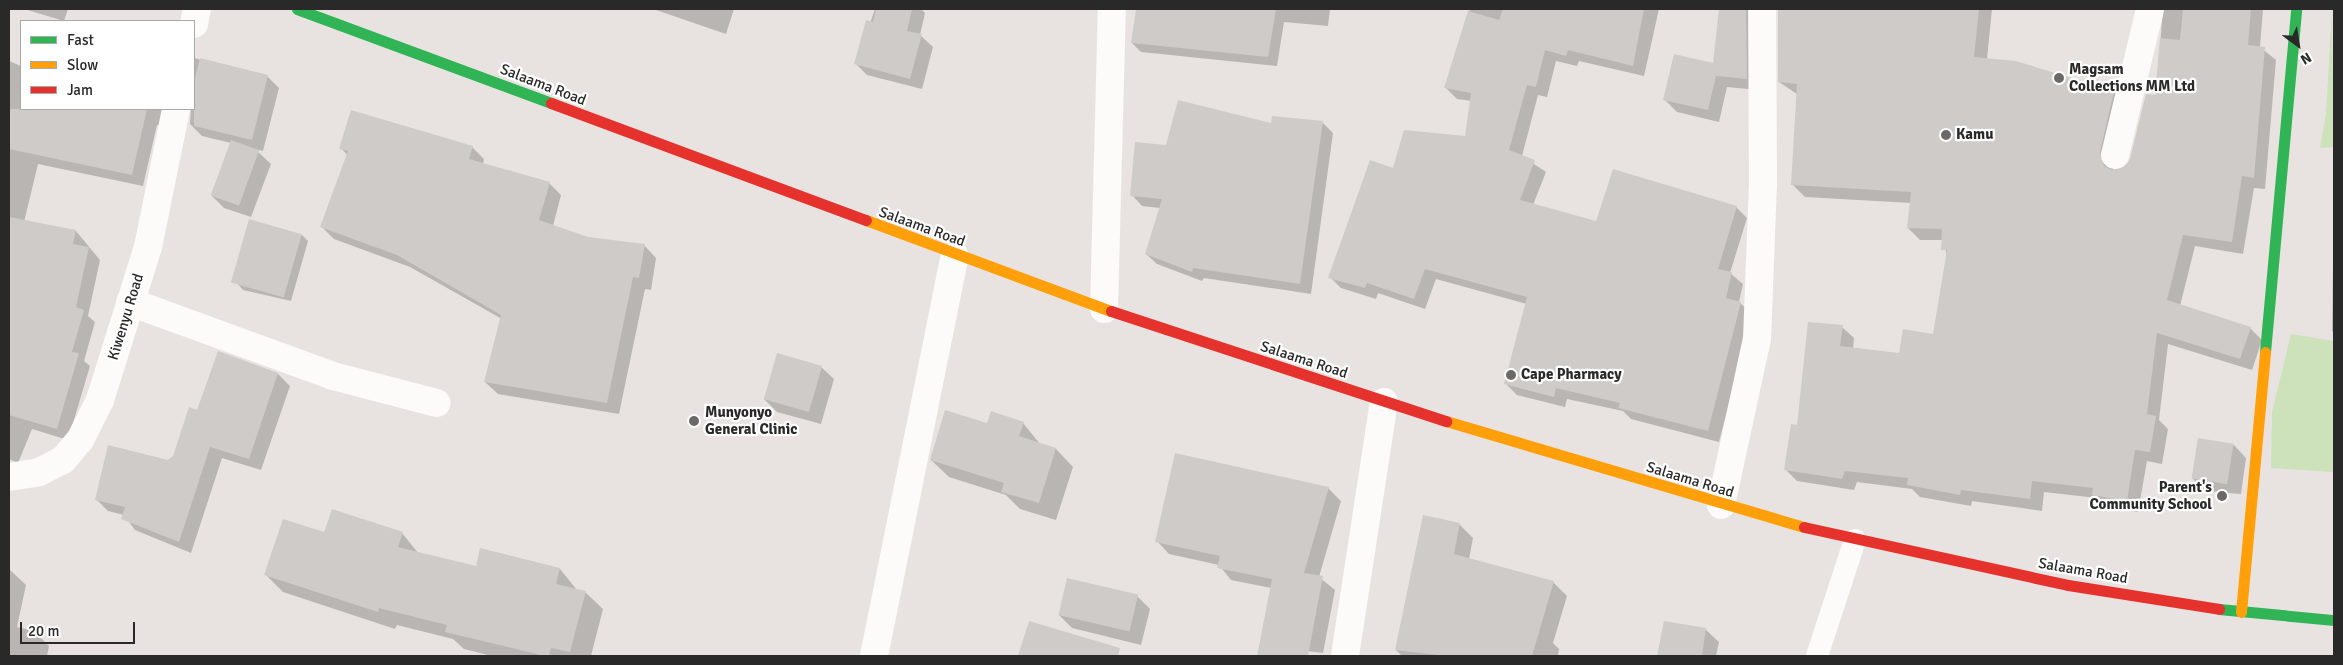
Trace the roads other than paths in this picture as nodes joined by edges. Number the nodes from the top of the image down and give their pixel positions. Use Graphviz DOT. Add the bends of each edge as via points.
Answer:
graph roads {
  1 [pos="297,9"];
  2 [pos="1112,9"];
  3 [pos="1762,9"];
  4 [pos="2150,9"];
  5 [pos="2296,9"];
  6 [pos="176,110"];
  7 [pos="2114,155"];
  8 [pos="955,256"];
  9 [pos="130,302"];
  10 [pos="1104,309"];
  11 [pos="1384,402"];
  12 [pos="437,403"];
  13 [pos="9,476"];
  14 [pos="1721,505"];
  15 [pos="1855,540"];
  16 [pos="2241,612"];
  17 [pos="2334,620"];
  18 [pos="874,656"];
  19 [pos="1345,656"];
  20 [pos="1818,656"];
  1 -- 8 [label="main road, Salaama Road"];
  2 -- 10 [label="street"];
  3 -- 14 [label="street" via="1763,184 1757,339"];
  4 -- 7 [label="street"];
  5 -- 16 [label="main road"];
  6 -- 9 [label="street, Kiwenyu Road" via="148,247"];
  8 -- 10 [label="main road, Salaama Road"];
  8 -- 18 [label="street"];
  9 -- 12 [label="street" via="333,376"];
  9 -- 13 [label="street, Kiwenyu Road" via="100,400 80,440 63,460 39,472"];
  10 -- 11 [label="main road, Salaama Road"];
  11 -- 14 [label="main road, Salaama Road"];
  11 -- 19 [label="street"];
  14 -- 15 [label="main road, Salaama Road"];
  15 -- 16 [label="main road, Salaama Road" via="2068,585"];
  15 -- 20 [label="lane"];
  16 -- 17 [label="main road, Salaama Road"];
}
